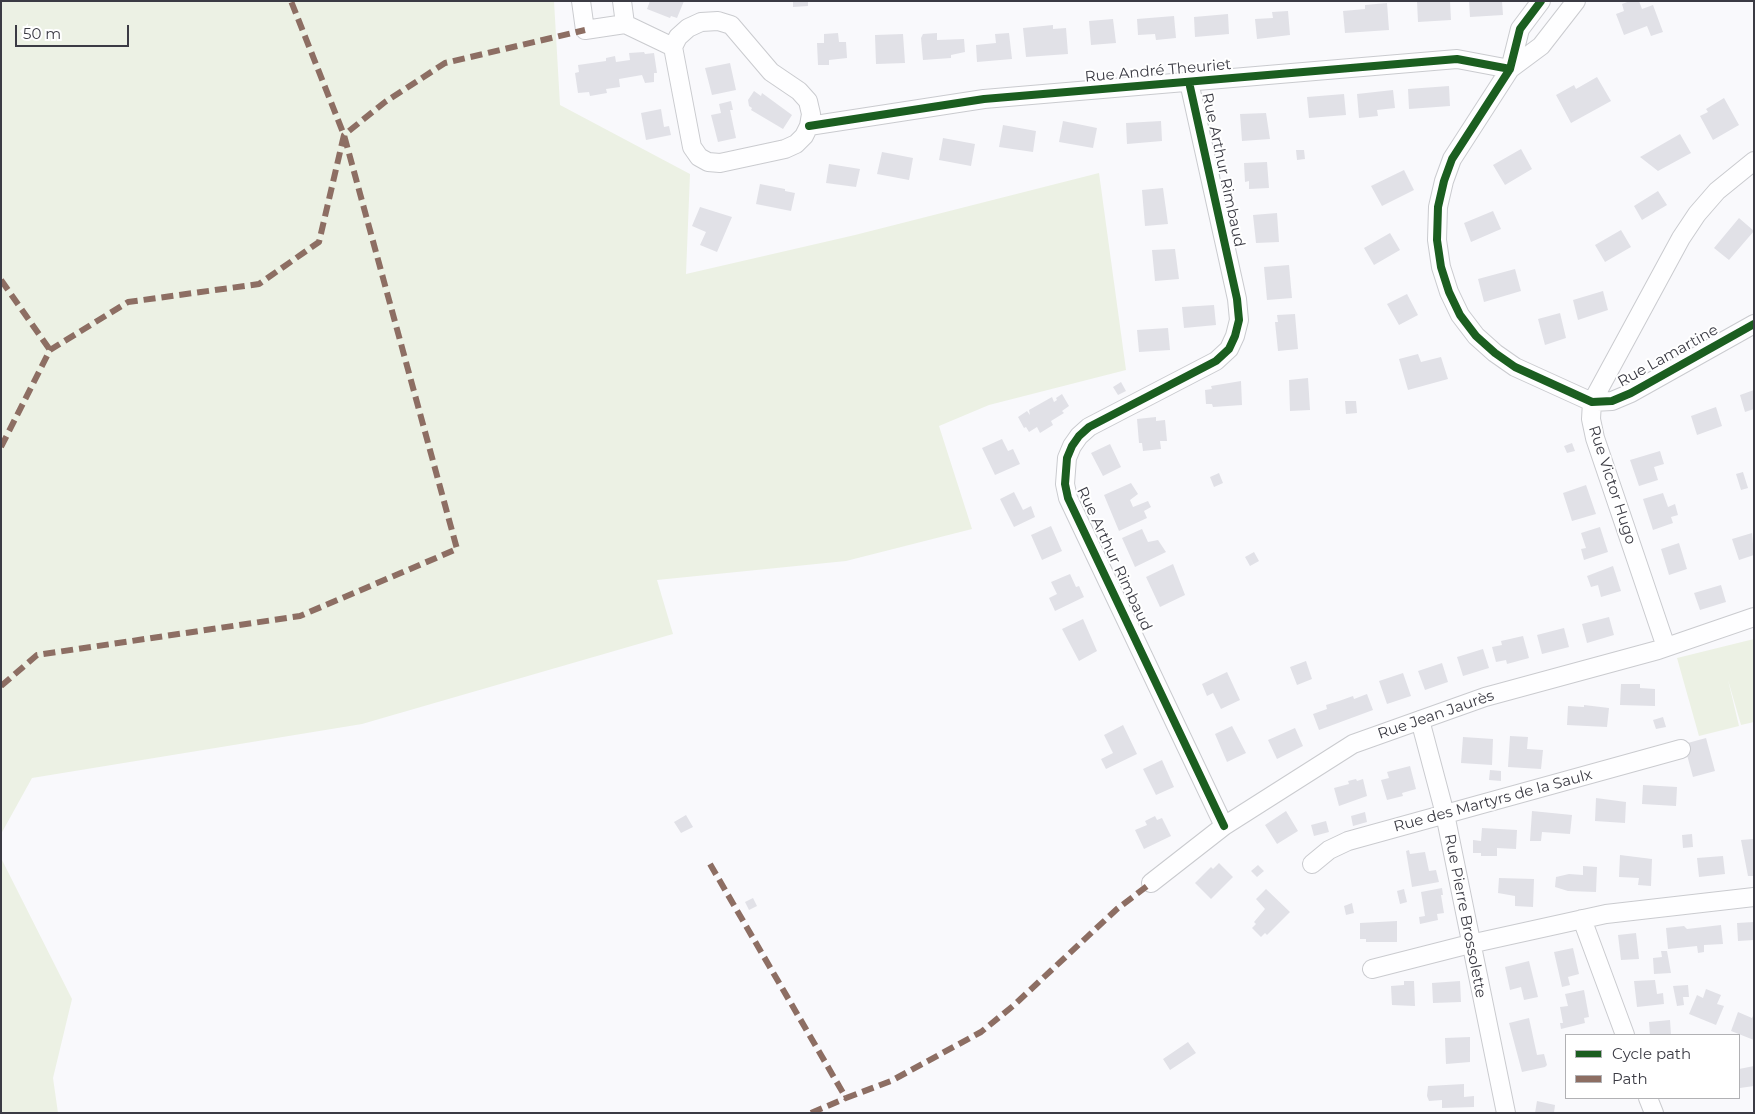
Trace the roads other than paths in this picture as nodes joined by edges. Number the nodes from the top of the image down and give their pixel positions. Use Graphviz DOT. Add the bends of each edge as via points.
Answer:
graph roads {
  1 [pos="581,1"];
  2 [pos="622,1"];
  3 [pos="1541,1"];
  4 [pos="1576,1"];
  5 [pos="625,24"];
  6 [pos="673,47"];
  7 [pos="1510,69"];
  8 [pos="1189,82"];
  9 [pos="810,126"];
  10 [pos="1754,161"];
  11 [pos="1754,324"];
  12 [pos="1592,402"];
  13 [pos="1754,617"];
  14 [pos="1666,647"];
  15 [pos="1420,720"];
  16 [pos="1681,749"];
  17 [pos="1444,814"];
  18 [pos="1224,826"];
  19 [pos="1312,864"];
  20 [pos="1151,883"];
  21 [pos="1754,897"];
  22 [pos="1582,919"];
  23 [pos="1470,944"];
  24 [pos="1372,969"];
  25 [pos="1625,1034"];
  26 [pos="1648,1099"];
  27 [pos="1506,1113"];
  28 [pos="1654,1113"];
  1 -- 5 [label="street" via="585,30"];
  2 -- 5 [label="street"];
  3 -- 7 [label="street" via="1520,29"];
  4 -- 7 [label="street" via="1541,46"];
  5 -- 6 [label="street"];
  6 -- 9 [label="street" via="688,28 701,22 718,21 731,25 771,72 808,101"];
  6 -- 9 [label="street" via="692,147 699,157 720,163 785,149 804,136"];
  7 -- 8 [label="street, Rue André Theuriet" via="1457,59"];
  7 -- 12 [label="street" via="1452,159 1444,181 1438,207 1437,240 1441,267 1460,315 1495,354 1515,367"];
  8 -- 9 [label="street, Rue André Theuriet" via="984,99"];
  8 -- 18 [label="street, Rue Arthur Rimbaud" via="1237,299 1239,320 1236,336 1229,349 1216,360 1089,427 1072,446 1065,484 1068,498"];
  10 -- 12 [label="street, Rue Victor Hugo" via="1717,191 1697,214"];
  11 -- 12 [label="street, Rue Lamartine" via="1632,393 1612,401"];
  12 -- 14 [label="street, Rue Victor Hugo" via="1595,438"];
  13 -- 14 [label="street, Rue Jean Jaurès"];
  14 -- 15 [label="street, Rue Jean Jaurès" via="1485,697"];
  15 -- 17 [label="street, Rue Pierre Brossolette"];
  15 -- 18 [label="street, Rue Jean Jaurès" via="1353,744"];
  16 -- 17 [label="street, Rue des Martyrs de la Saulx"];
  17 -- 19 [label="street, Rue des Martyrs de la Saulx" via="1348,841 1329,850"];
  17 -- 23 [label="street, Rue Pierre Brossolette"];
  18 -- 20 [label="street, Rue Jean Jaurès"];
  21 -- 22 [label="street"];
  22 -- 23 [label="street"];
  22 -- 25 [label="street"];
  23 -- 24 [label="street"];
  23 -- 27 [label="street, Rue Pierre Brossolette"];
  26 -- 28 [label="street"];
}
